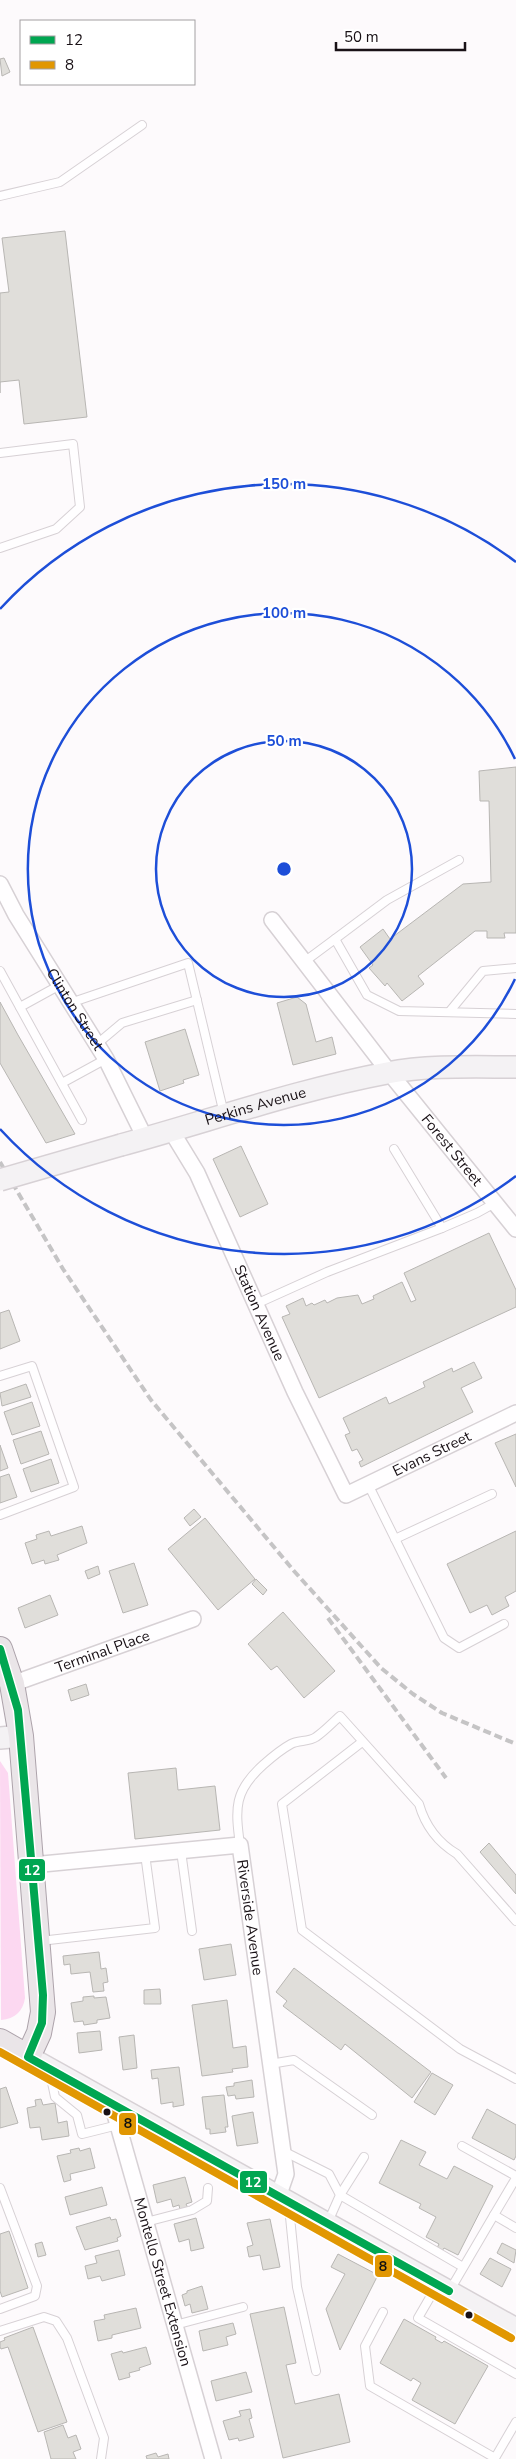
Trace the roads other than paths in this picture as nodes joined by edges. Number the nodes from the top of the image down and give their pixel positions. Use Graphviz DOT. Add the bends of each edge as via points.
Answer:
graph roads {
  1 [pos="142,124"];
  2 [pos="0,196"];
  3 [pos="0,453"];
  4 [pos="0,548"];
  5 [pos="459,860"];
  6 [pos="0,884"];
  7 [pos="272,920"];
  8 [pos="335,939"];
  9 [pos="304,962"];
  10 [pos="516,968"];
  11 [pos="0,971"];
  12 [pos="60,985"];
  13 [pos="197,1000"];
  14 [pos="70,1003"];
  15 [pos="20,1007"];
  16 [pos="450,1011"];
  17 [pos="516,1014"];
  18 [pos="97,1044"];
  19 [pos="106,1059"];
  20 [pos="516,1067"];
  21 [pos="389,1072"];
  22 [pos="62,1083"];
  23 [pos="225,1116"];
  24 [pos="82,1120"];
  25 [pos="172,1132"];
  26 [pos="145,1138"];
  27 [pos="394,1149"];
  28 [pos="0,1180"];
  29 [pos="495,1203"];
  30 [pos="442,1228"];
  31 [pos="516,1229"];
  32 [pos="256,1304"];
  33 [pos="0,1376"];
  34 [pos="516,1413"];
  35 [pos="368,1484"];
  36 [pos="346,1494"];
  37 [pos="492,1494"];
  38 [pos="0,1514"];
  39 [pos="396,1538"];
  40 [pos="193,1619"];
  41 [pos="504,1624"];
  42 [pos="0,1649"];
  43 [pos="12,1684"];
  44 [pos="11,1737"];
  45 [pos="362,1742"];
  46 [pos="240,1845"];
  47 [pos="181,1851"];
  48 [pos="145,1854"];
  49 [pos="32,1865"];
  50 [pos="516,1921"];
  51 [pos="192,1931"];
  52 [pos="38,1941"];
  53 [pos="0,2041"];
  54 [pos="28,2057"];
  55 [pos="270,2064"];
  56 [pos="50,2069"];
  57 [pos="516,2078"];
  58 [pos="112,2104"];
  59 [pos="372,2115"];
  60 [pos="118,2125"];
  61 [pos="462,2146"];
  62 [pos="282,2151"];
  63 [pos="364,2157"];
  64 [pos="516,2177"];
  65 [pos="0,2188"];
  66 [pos="208,2188"];
  67 [pos="340,2195"];
  68 [pos="283,2200"];
  69 [pos="9,2213"];
  70 [pos="494,2214"];
  71 [pos="0,2217"];
  72 [pos="146,2222"];
  73 [pos="327,2224"];
  74 [pos="516,2228"];
  75 [pos="463,2267"];
  76 [pos="443,2288"];
  77 [pos="243,2306"];
  78 [pos="0,2309"];
  79 [pos="383,2312"];
  80 [pos="175,2325"];
  81 [pos="515,2325"];
  82 [pos="0,2331"];
  83 [pos="316,2371"];
  84 [pos="516,2374"];
  85 [pos="516,2422"];
  86 [pos="101,2459"];
  87 [pos="213,2459"];
  1 -- 2 [label="lane" via="60,182"];
  3 -- 4 [label="lane" via="73,444 80,507 56,529"];
  5 -- 8 [label="lane" via="387,900"];
  6 -- 12 [label="street, Clinton Street"];
  7 -- 9 [label="street, Forest Street"];
  8 -- 9 [label="lane"];
  8 -- 16 [label="lane" via="367,995 399,1011"];
  9 -- 21 [label="street, Forest Street"];
  10 -- 16 [label="lane" via="483,971"];
  11 -- 15 [label="lane"];
  12 -- 14 [label="street, Clinton Street"];
  12 -- 15 [label="lane"];
  13 -- 14 [label="lane" via="188,962"];
  13 -- 18 [label="lane" via="122,1023"];
  13 -- 23 [label="lane"];
  14 -- 18 [label="street, Clinton Street"];
  15 -- 22 [label="lane"];
  16 -- 17 [label="lane"];
  18 -- 19 [label="street, Clinton Street"];
  19 -- 22 [label="lane"];
  19 -- 26 [label="street, Clinton Street"];
  20 -- 21 [label="street, Perkins Avenue"];
  21 -- 23 [label="street, Perkins Avenue"];
  21 -- 29 [label="street, Forest Street"];
  22 -- 24 [label="lane"];
  23 -- 25 [label="street, Perkins Avenue"];
  25 -- 26 [label="street, Perkins Avenue"];
  25 -- 32 [label="street, Station Avenue" via="197,1172"];
  26 -- 28 [label="street, Perkins Avenue, bridge"];
  27 -- 30 [label="lane"];
  29 -- 30 [label="lane"];
  29 -- 31 [label="street, Forest Street"];
  30 -- 32 [label="lane" via="327,1272"];
  32 -- 36 [label="street, Station Avenue"];
  33 -- 38 [label="lane" via="32,1366 74,1487"];
  34 -- 35 [label="street, Evans Street"];
  35 -- 36 [label="street, Evans Street"];
  35 -- 39 [label="lane"];
  37 -- 39 [label="lane"];
  39 -- 41 [label="lane" via="444,1638 460,1648"];
  40 -- 43 [label="street, Terminal Place"];
  42 -- 43 [label="main road"];
  43 -- 44 [label="main road"];
  44 -- 49 [label="main road"];
  45 -- 46 [label="lane" via="340,1716 315,1738 293,1743 251,1775 242,1787 236,1812"];
  45 -- 50 [label="lane" via="419,1804 424,1822"];
  45 -- 57 [label="lane" via="282,1804 302,1930 460,2049"];
  46 -- 47 [label="street, Riverside Avenue"];
  46 -- 55 [label="street, Riverside Avenue"];
  47 -- 48 [label="street, Riverside Avenue"];
  47 -- 51 [label="lane"];
  48 -- 49 [label="street, Riverside Avenue"];
  48 -- 52 [label="lane" via="155,1928"];
  49 -- 52 [label="main road"];
  52 -- 54 [label="main road" via="43,2018 40,2033"];
  53 -- 54 [label="main road"];
  54 -- 56 [label="street"];
  55 -- 59 [label="lane" via="294,2060"];
  55 -- 62 [label="street, Riverside Avenue"];
  56 -- 58 [label="street"];
  56 -- 60 [label="lane" via="54,2097 77,2115 82,2134"];
  58 -- 60 [label="street, Montello Street Extension"];
  58 -- 68 [label="street"];
  60 -- 72 [label="street, Montello Street Extension"];
  61 -- 64 [label="lane"];
  62 -- 67 [label="lane" via="330,2174"];
  62 -- 68 [label="street, Riverside Avenue" via="286,2174"];
  63 -- 67 [label="lane"];
  64 -- 70 [label="lane"];
  65 -- 69 [label="lane"];
  66 -- 72 [label="lane" via="207,2201 192,2210"];
  67 -- 73 [label="lane"];
  67 -- 75 [label="lane"];
  68 -- 73 [label="street"];
  68 -- 83 [label="lane" via="297,2287"];
  69 -- 71 [label="lane"];
  69 -- 78 [label="lane" via="37,2286 35,2296"];
  70 -- 74 [label="lane"];
  70 -- 75 [label="lane"];
  72 -- 80 [label="street, Montello Street Extension"];
  73 -- 76 [label="street"];
  75 -- 76 [label="lane"];
  76 -- 81 [label="street"];
  76 -- 84 [label="lane" via="418,2318"];
  77 -- 80 [label="lane"];
  79 -- 85 [label="lane" via="365,2346 370,2386 495,2458"];
  80 -- 87 [label="street, Montello Street Extension"];
  82 -- 86 [label="lane" via="44,2317 56,2321 67,2338 104,2438"];
}
